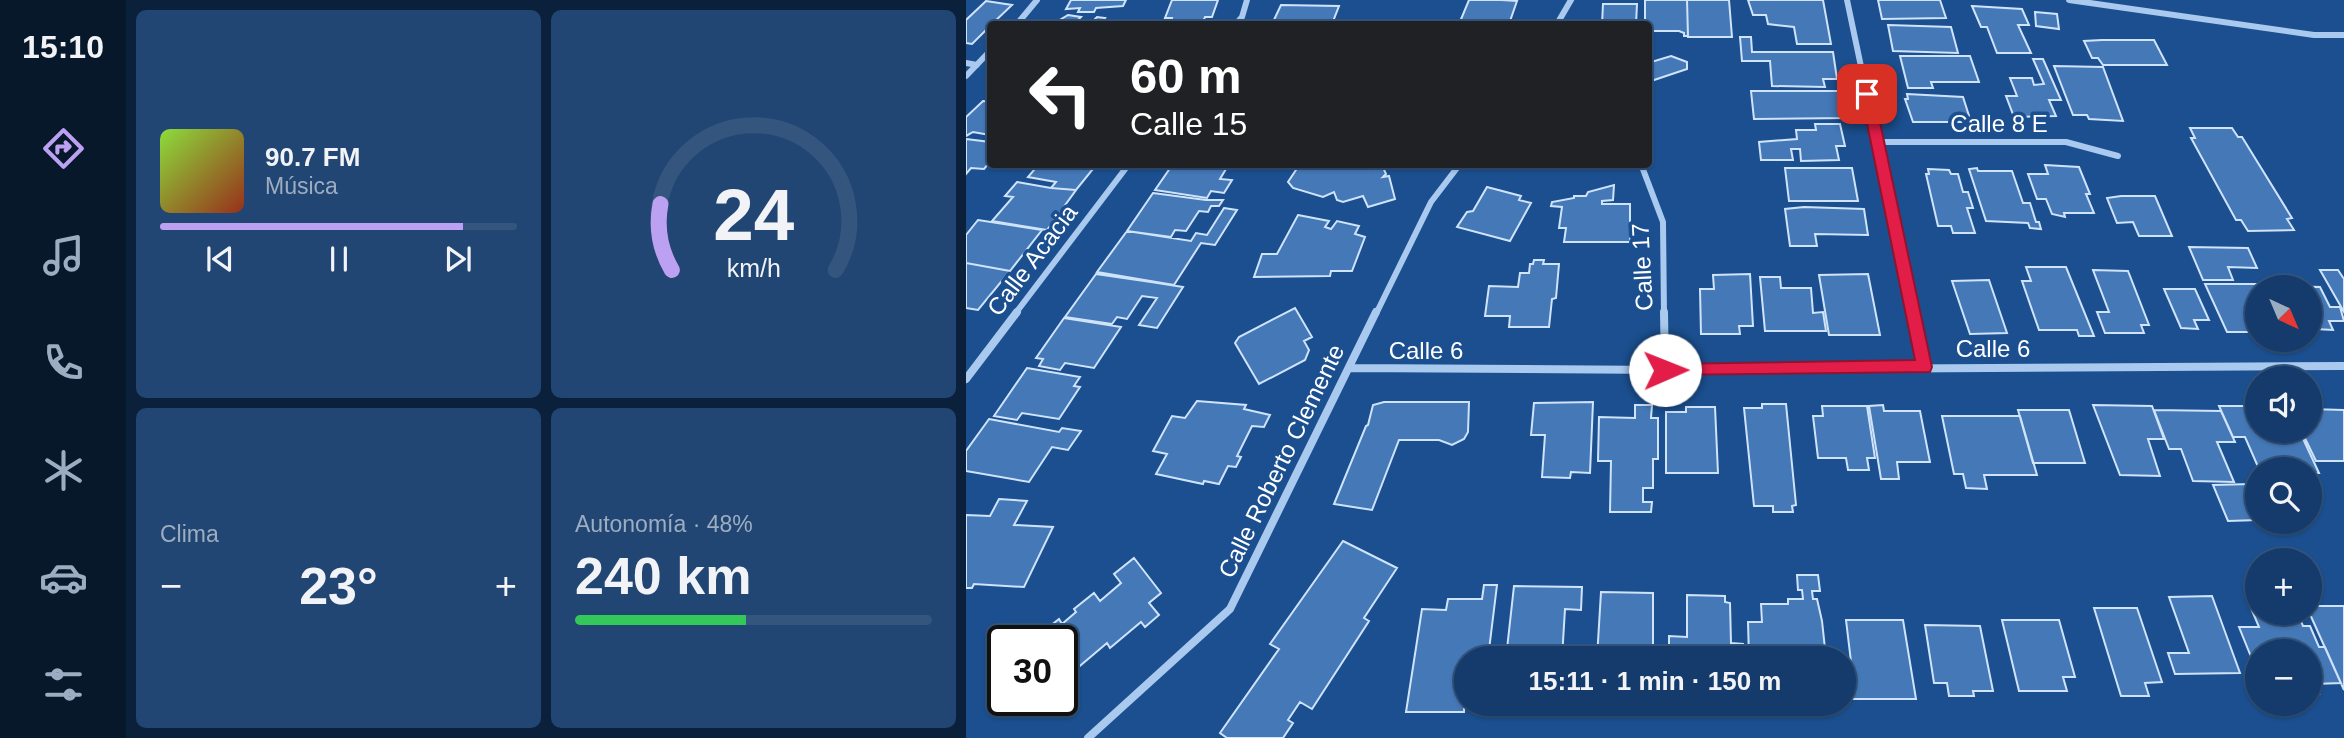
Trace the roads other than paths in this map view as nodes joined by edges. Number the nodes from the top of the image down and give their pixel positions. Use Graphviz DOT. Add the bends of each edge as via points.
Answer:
graph roads {
  1 [pos="1037,0"];
  2 [pos="1247,0"];
  3 [pos="1571,0"];
  4 [pos="1847,0"];
  5 [pos="2069,0"];
  6 [pos="1020,21"];
  7 [pos="1237,21"];
  8 [pos="1559,21"];
  9 [pos="2344,35"];
  10 [pos="987,54"];
  11 [pos="966,63"];
  12 [pos="976,65"];
  13 [pos="966,76"];
  14 [pos="1878,142"];
  15 [pos="2118,156"];
  16 [pos="1126,168"];
  17 [pos="1457,168"];
  18 [pos="1643,168"];
  19 [pos="2344,366"];
  20 [pos="1924,367"];
  21 [pos="1349,368"];
  22 [pos="1665,370"];
  23 [pos="966,379"];
  24 [pos="1088,738"];
  1 -- 6 [label="street"];
  2 -- 7 [label="street"];
  3 -- 8 [label="street"];
  4 -- 14 [label="street"];
  5 -- 9 [label="street" via="2314,35"];
  10 -- 12 [label="street"];
  11 -- 12 [label="street"];
  12 -- 13 [label="street"];
  14 -- 15 [label="street, Calle 8 E" via="2066,142"];
  14 -- 20 [label="street"];
  16 -- 23 [label="street, Calle Acacia"];
  17 -- 21 [label="street, Calle Roberto Clemente" via="1432,202"];
  18 -- 22 [label="street, Calle 17" via="1663,222"];
  19 -- 20 [label="street, Calle 6"];
  20 -- 22 [label="street, Calle 6"];
  21 -- 22 [label="street, Calle 6"];
  21 -- 24 [label="street, Calle Roberto Clemente" via="1230,609"];
}
